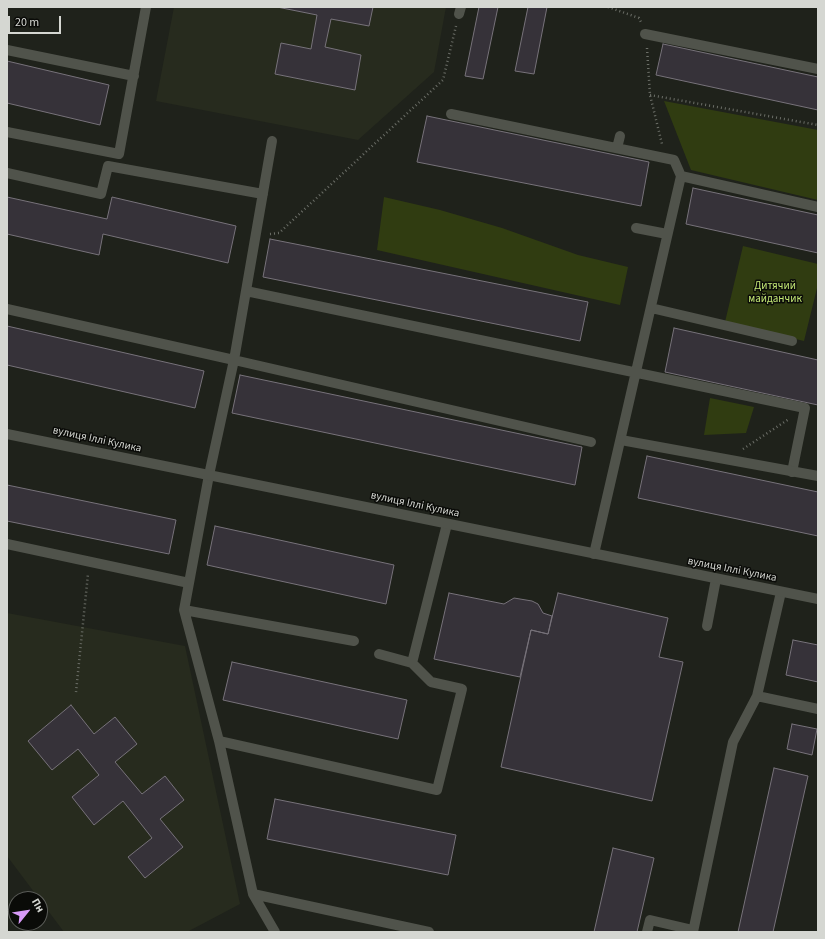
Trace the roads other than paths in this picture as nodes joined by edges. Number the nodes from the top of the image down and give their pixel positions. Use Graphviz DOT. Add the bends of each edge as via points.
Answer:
graph roads {
  1 [pos="146,7"];
  2 [pos="645,34"];
  3 [pos="7,50"];
  4 [pos="818,69"];
  5 [pos="134,76"];
  6 [pos="451,114"];
  7 [pos="7,132"];
  8 [pos="620,136"];
  9 [pos="272,141"];
  10 [pos="617,148"];
  11 [pos="7,174"];
  12 [pos="681,176"];
  13 [pos="263,194"];
  14 [pos="818,207"];
  15 [pos="636,228"];
  16 [pos="668,234"];
  17 [pos="246,291"];
  18 [pos="651,308"];
  19 [pos="7,309"];
  20 [pos="792,341"];
  21 [pos="234,360"];
  22 [pos="636,374"];
  23 [pos="7,434"];
  24 [pos="620,440"];
  25 [pos="592,442"];
  26 [pos="792,472"];
  27 [pos="209,475"];
  28 [pos="818,476"];
  29 [pos="447,524"];
  30 [pos="7,544"];
  31 [pos="594,554"];
  32 [pos="716,579"];
  33 [pos="189,583"];
  34 [pos="781,592"];
  35 [pos="818,599"];
  36 [pos="184,610"];
  37 [pos="707,626"];
  38 [pos="354,641"];
  39 [pos="379,654"];
  40 [pos="412,663"];
  41 [pos="757,696"];
  42 [pos="818,709"];
  43 [pos="219,741"];
  44 [pos="253,894"];
  45 [pos="693,931"];
  46 [pos="275,932"];
  47 [pos="429,932"];
  48 [pos="647,932"];
  1 -- 5 [label="street"];
  2 -- 4 [label="street"];
  3 -- 5 [label="street"];
  5 -- 7 [label="street" via="119,154"];
  6 -- 10 [label="street"];
  8 -- 10 [label="street"];
  9 -- 13 [label="street"];
  10 -- 12 [label="street" via="674,160"];
  11 -- 13 [label="street" via="101,194 108,166"];
  12 -- 14 [label="street"];
  12 -- 16 [label="street"];
  13 -- 17 [label="street"];
  15 -- 16 [label="street"];
  16 -- 18 [label="street"];
  17 -- 21 [label="street"];
  17 -- 22 [label="street"];
  18 -- 20 [label="street"];
  18 -- 22 [label="street"];
  19 -- 21 [label="street"];
  21 -- 25 [label="street"];
  21 -- 27 [label="street"];
  22 -- 24 [label="street"];
  22 -- 26 [label="street" via="805,408"];
  23 -- 27 [label="street, вулиця Іллі Кулика"];
  24 -- 26 [label="street"];
  24 -- 31 [label="street"];
  26 -- 28 [label="street"];
  27 -- 29 [label="street, вулиця Іллі Кулика"];
  27 -- 33 [label="street"];
  29 -- 31 [label="street, вулиця Іллі Кулика"];
  29 -- 40 [label="street"];
  30 -- 33 [label="street"];
  31 -- 32 [label="street, вулиця Іллі Кулика"];
  32 -- 34 [label="street, вулиця Іллі Кулика"];
  32 -- 37 [label="street"];
  33 -- 36 [label="street"];
  34 -- 35 [label="street, вулиця Іллі Кулика"];
  34 -- 41 [label="street"];
  36 -- 38 [label="street"];
  36 -- 43 [label="street"];
  39 -- 40 [label="street"];
  40 -- 43 [label="street" via="431,682 462,689 437,790"];
  41 -- 42 [label="street"];
  41 -- 45 [label="street" via="733,742"];
  43 -- 44 [label="street"];
  44 -- 46 [label="street"];
  44 -- 47 [label="street"];
  45 -- 48 [label="street" via="650,920"];
}
